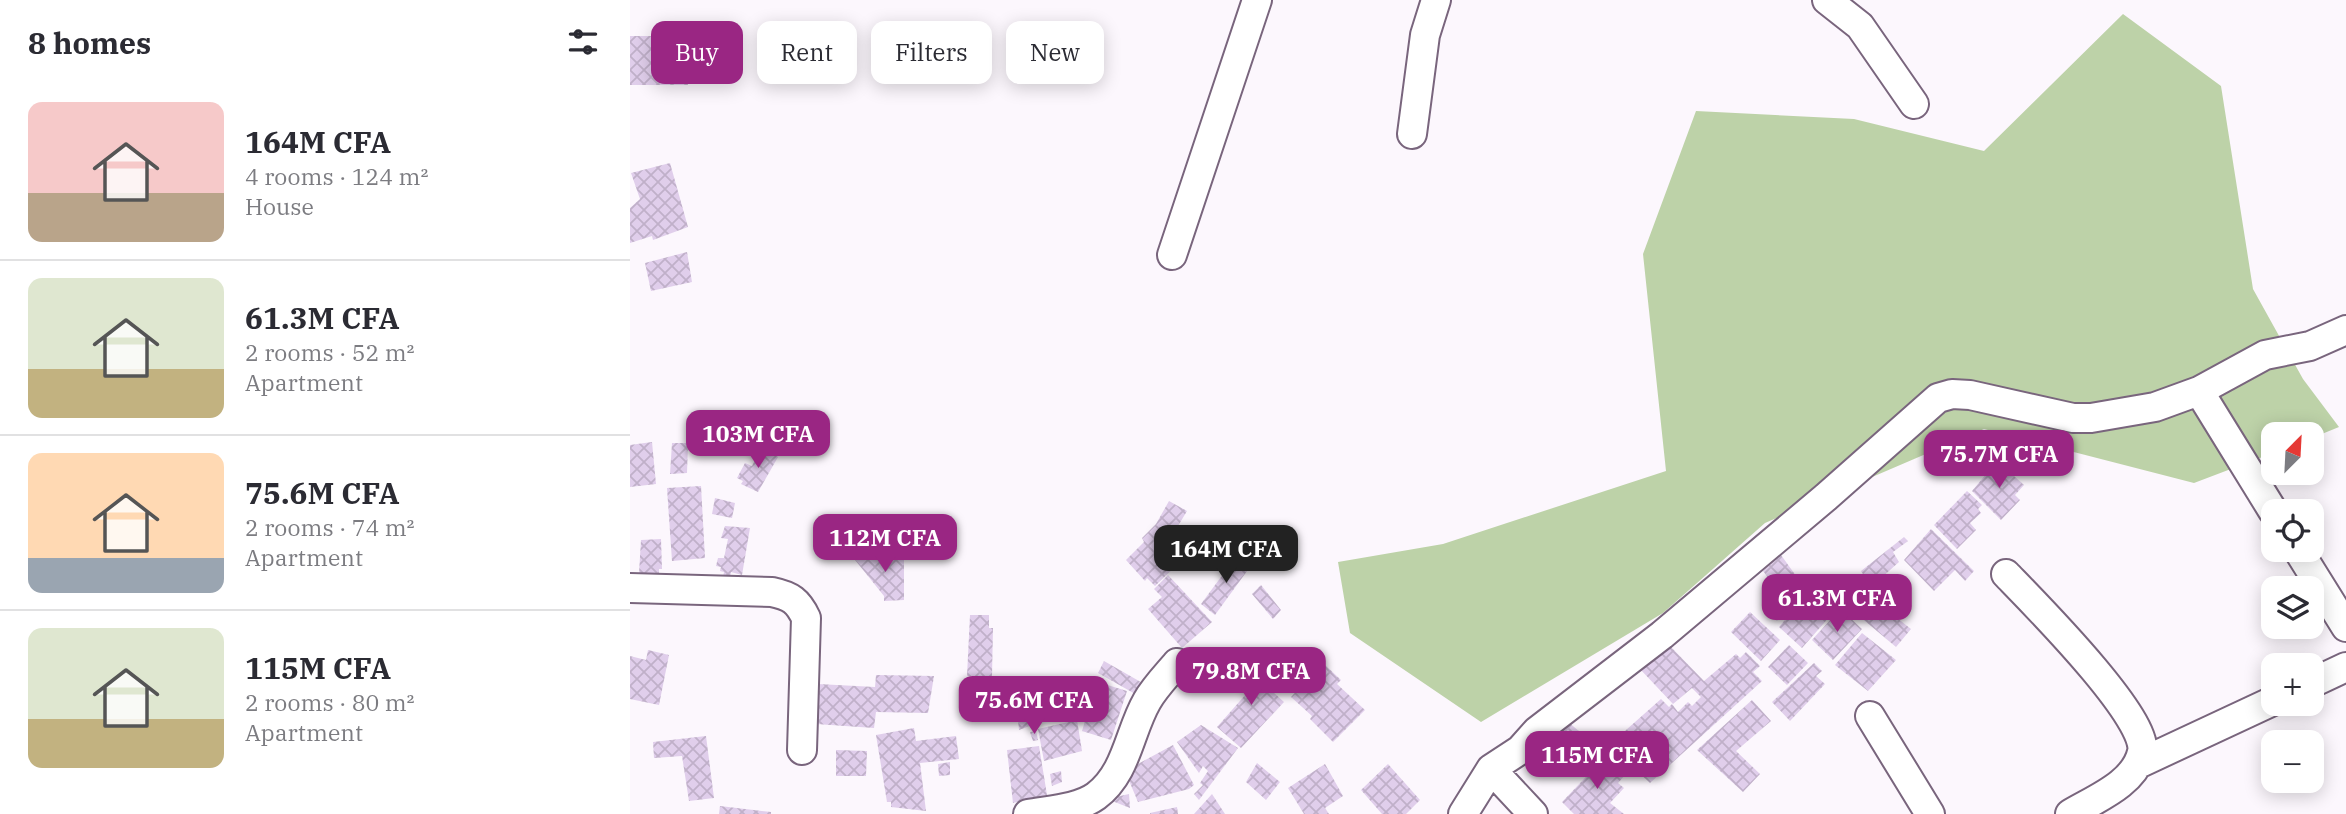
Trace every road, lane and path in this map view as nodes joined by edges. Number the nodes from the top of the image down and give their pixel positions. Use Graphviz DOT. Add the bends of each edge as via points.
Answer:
graph roads {
  1 [pos="1257,0"];
  2 [pos="1436,0"];
  3 [pos="1827,0"];
  4 [pos="1914,104"];
  5 [pos="1412,134"];
  6 [pos="1172,255"];
  7 [pos="2346,330"];
  8 [pos="2199,391"];
  9 [pos="2266,499"];
  10 [pos="2305,562"];
  11 [pos="2006,574"];
  12 [pos="630,588"];
  13 [pos="2346,627"];
  14 [pos="1177,663"];
  15 [pos="2346,667"];
  16 [pos="2324,677"];
  17 [pos="2261,707"];
  18 [pos="1870,716"];
  19 [pos="802,750"];
  20 [pos="2138,764"];
  21 [pos="1491,769"];
  22 [pos="1028,814"];
  23 [pos="1463,814"];
  24 [pos="1533,814"];
  25 [pos="1930,814"];
  26 [pos="2070,814"];
  1 -- 6 [label="street"];
  2 -- 5 [label="street" via="1425,35"];
  3 -- 4 [label="street" via="1860,26"];
  7 -- 8 [label="street" via="2310,346 2265,355"];
  8 -- 9 [label="street"];
  8 -- 21 [label="street" via="2155,407 2091,418 1970,395 1938,398 1662,635"];
  10 -- 13 [label="street"];
  11 -- 20 [label="street" via="2110,689 2139,735 2143,750"];
  12 -- 19 [label="street" via="772,592 799,603 806,618"];
  14 -- 22 [label="street" via="1146,702 1110,783 1081,803"];
  15 -- 16 [label="street"];
  17 -- 20 [label="street"];
  18 -- 25 [label="street"];
  20 -- 26 [label="street" via="2127,778"];
  21 -- 23 [label="street"];
  21 -- 24 [label="street"];
}
